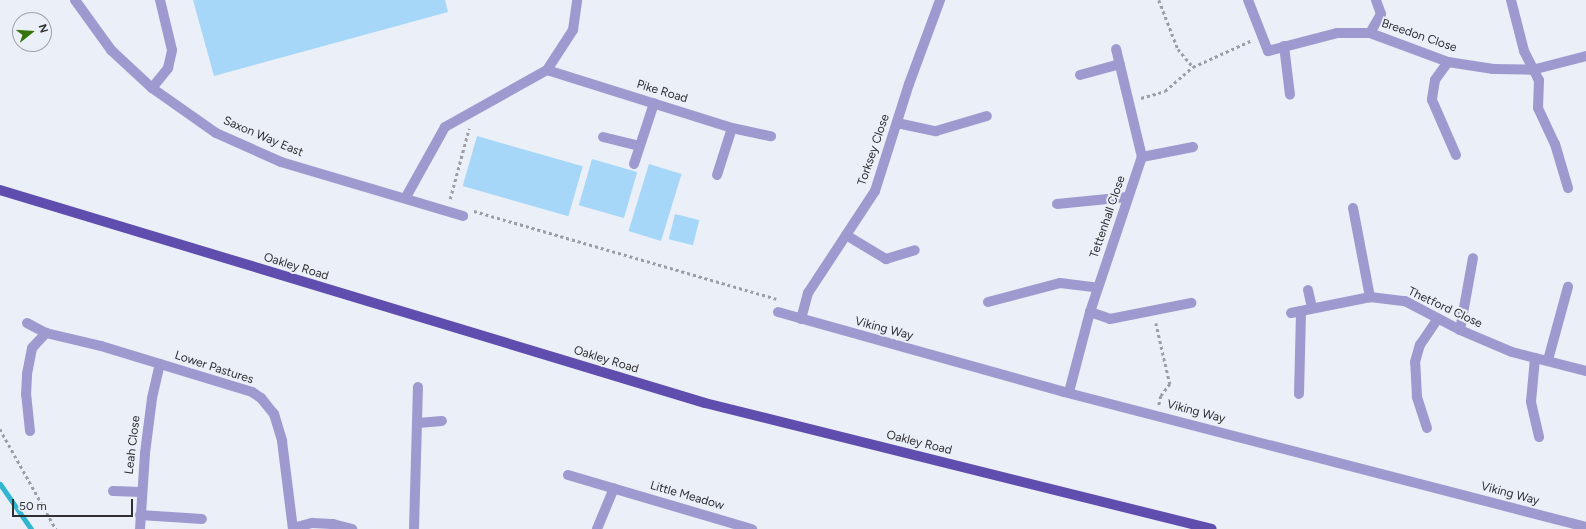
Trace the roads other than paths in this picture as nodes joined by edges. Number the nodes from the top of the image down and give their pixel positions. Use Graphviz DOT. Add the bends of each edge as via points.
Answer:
graph roads {
  1 [pos="75,0"];
  2 [pos="160,0"];
  3 [pos="577,0"];
  4 [pos="940,0"];
  5 [pos="1248,0"];
  6 [pos="1376,0"];
  7 [pos="1511,0"];
  8 [pos="1370,33"];
  9 [pos="1284,46"];
  10 [pos="1116,49"];
  11 [pos="1586,56"];
  12 [pos="1448,62"];
  13 [pos="1120,64"];
  14 [pos="547,70"];
  15 [pos="1532,70"];
  16 [pos="1080,75"];
  17 [pos="152,88"];
  18 [pos="1290,95"];
  19 [pos="654,103"];
  20 [pos="987,116"];
  21 [pos="897,123"];
  22 [pos="732,128"];
  23 [pos="603,136"];
  24 [pos="771,136"];
  25 [pos="639,146"];
  26 [pos="1193,147"];
  27 [pos="1456,155"];
  28 [pos="1142,157"];
  29 [pos="634,164"];
  30 [pos="717,175"];
  31 [pos="1568,188"];
  32 [pos="0,190"];
  33 [pos="406,197"];
  34 [pos="1128,197"];
  35 [pos="1056,204"];
  36 [pos="1352,208"];
  37 [pos="463,216"];
  38 [pos="846,235"];
  39 [pos="915,250"];
  40 [pos="1473,258"];
  41 [pos="1568,287"];
  42 [pos="1098,288"];
  43 [pos="1308,290"];
  44 [pos="1370,297"];
  45 [pos="988,302"];
  46 [pos="1192,302"];
  47 [pos="1312,308"];
  48 [pos="1301,311"];
  49 [pos="778,312"];
  50 [pos="1090,312"];
  51 [pos="1291,313"];
  52 [pos="1438,318"];
  53 [pos="801,319"];
  54 [pos="27,324"];
  55 [pos="1460,330"];
  56 [pos="46,333"];
  57 [pos="1535,358"];
  58 [pos="1548,360"];
  59 [pos="160,364"];
  60 [pos="1586,371"];
  61 [pos="418,387"];
  62 [pos="1069,392"];
  63 [pos="1299,394"];
  64 [pos="442,421"];
  65 [pos="418,423"];
  66 [pos="1427,428"];
  67 [pos="30,431"];
  68 [pos="1539,437"];
  69 [pos="568,475"];
  70 [pos="614,488"];
  71 [pos="113,491"];
  72 [pos="141,492"];
  73 [pos="140,515"];
  74 [pos="202,519"];
  75 [pos="1586,527"];
  76 [pos="293,528"];
  77 [pos="140,529"];
  78 [pos="352,529"];
  79 [pos="414,529"];
  80 [pos="598,529"];
  81 [pos="752,529"];
  82 [pos="1212,529"];
  1 -- 17 [label="street, Saxon Way East" via="111,50"];
  2 -- 17 [label="street" via="172,50 168,68"];
  3 -- 14 [label="street" via="574,30"];
  4 -- 21 [label="street, Torksey Close"];
  5 -- 9 [label="street, Breedon Close" via="1268,51"];
  6 -- 8 [label="street" via="1381,14"];
  7 -- 15 [label="street" via="1524,52"];
  8 -- 9 [label="street, Breedon Close" via="1338,33"];
  8 -- 12 [label="street, Breedon Close"];
  9 -- 18 [label="street"];
  10 -- 13 [label="street"];
  11 -- 15 [label="street, Breedon Close"];
  12 -- 15 [label="street, Breedon Close" via="1493,69"];
  12 -- 27 [label="street" via="1434,80 1432,100"];
  13 -- 16 [label="street"];
  13 -- 28 [label="street"];
  14 -- 19 [label="street, Pike Road"];
  14 -- 33 [label="street" via="445,127"];
  15 -- 31 [label="street" via="1539,80 1538,108 1555,144"];
  17 -- 33 [label="street, Saxon Way East" via="216,133 281,162"];
  19 -- 22 [label="street, Pike Road"];
  19 -- 25 [label="street"];
  20 -- 21 [label="street" via="936,131"];
  21 -- 38 [label="street, Torksey Close" via="875,191"];
  22 -- 24 [label="street, Pike Road"];
  22 -- 30 [label="street"];
  23 -- 25 [label="street"];
  25 -- 29 [label="street"];
  26 -- 28 [label="street"];
  28 -- 34 [label="street, Tettenhall Close"];
  32 -- 82 [label="main road, Oakley Road" via="705,403"];
  33 -- 37 [label="street, Saxon Way East"];
  34 -- 35 [label="street"];
  34 -- 42 [label="street, Tettenhall Close"];
  36 -- 44 [label="street"];
  38 -- 39 [label="street" via="886,259"];
  38 -- 53 [label="street, Torksey Close" via="808,293"];
  40 -- 55 [label="street"];
  41 -- 58 [label="street"];
  42 -- 45 [label="street" via="1060,283"];
  42 -- 50 [label="street, Tettenhall Close"];
  43 -- 47 [label="street"];
  44 -- 47 [label="street, Thetford Close"];
  44 -- 52 [label="street, Thetford Close" via="1405,301"];
  46 -- 50 [label="street" via="1110,319"];
  47 -- 48 [label="street, Thetford Close"];
  48 -- 51 [label="street, Thetford Close"];
  48 -- 63 [label="street"];
  49 -- 53 [label="street, Viking Way"];
  50 -- 62 [label="street, Tettenhall Close"];
  52 -- 55 [label="street, Thetford Close"];
  52 -- 66 [label="street" via="1420,345 1415,362 1417,397"];
  53 -- 62 [label="street, Viking Way"];
  54 -- 56 [label="street, Lower Pastures"];
  55 -- 57 [label="street, Thetford Close" via="1512,352"];
  56 -- 59 [label="street, Lower Pastures"];
  56 -- 67 [label="street" via="32,348 27,374 26,395"];
  57 -- 58 [label="street, Thetford Close"];
  57 -- 68 [label="street" via="1531,402"];
  58 -- 60 [label="street, Thetford Close"];
  59 -- 72 [label="street, Leah Close" via="152,398"];
  59 -- 76 [label="street, Lower Pastures" via="252,392 267,404 274,414 282,441"];
  61 -- 65 [label="street"];
  62 -- 75 [label="street, Viking Way"];
  64 -- 65 [label="street"];
  65 -- 79 [label="street"];
  69 -- 70 [label="street, Little Meadow"];
  70 -- 80 [label="street"];
  70 -- 81 [label="street, Little Meadow"];
  71 -- 72 [label="street"];
  72 -- 73 [label="street, Leah Close"];
  73 -- 74 [label="street"];
  73 -- 77 [label="street, Leah Close"];
  76 -- 78 [label="street" via="312,523 333,524"];
}
